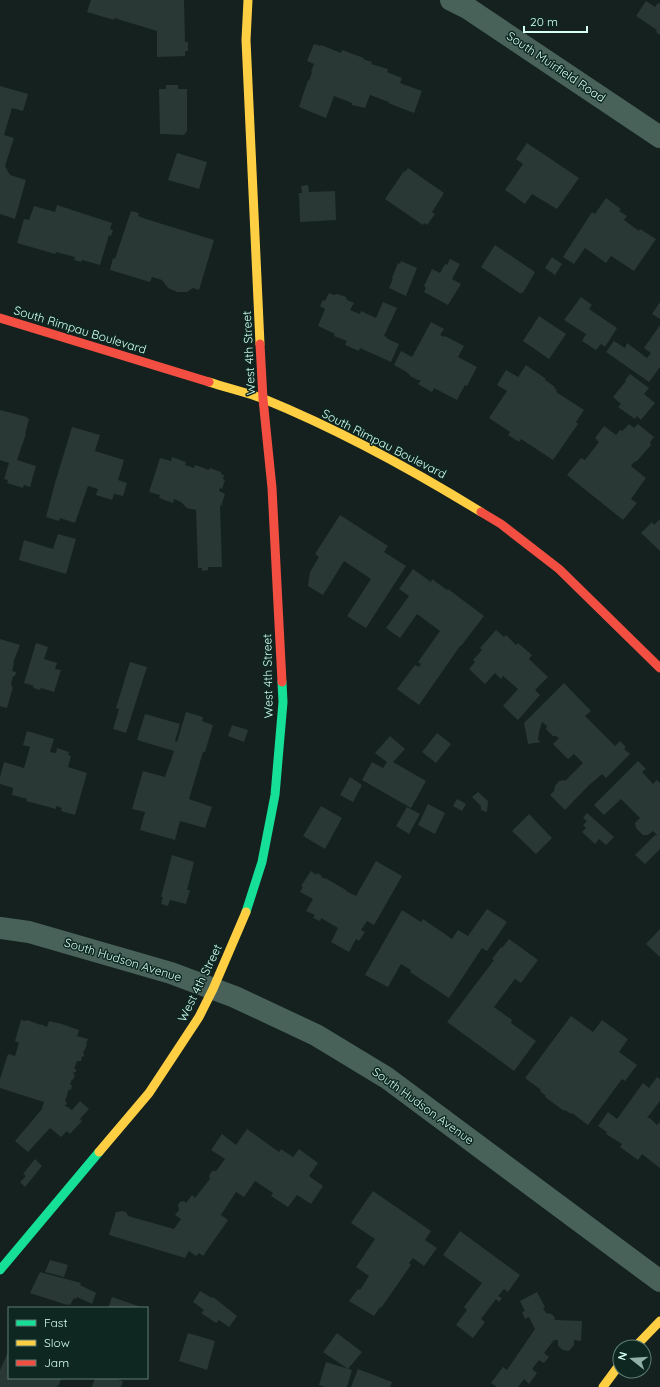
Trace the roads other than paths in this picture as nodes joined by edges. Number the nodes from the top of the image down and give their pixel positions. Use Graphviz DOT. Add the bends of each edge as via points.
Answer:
graph roads {
  1 [pos="248,0"];
  2 [pos="451,0"];
  3 [pos="660,137"];
  4 [pos="0,318"];
  5 [pos="263,399"];
  6 [pos="660,668"];
  7 [pos="0,928"];
  8 [pos="213,989"];
  9 [pos="0,1270"];
  10 [pos="660,1282"];
  11 [pos="660,1321"];
  12 [pos="643,1339"];
  13 [pos="612,1375"];
  14 [pos="603,1387"];
  1 -- 5 [label="street, West 4th Street" via="246,40"];
  2 -- 3 [label="street, South Muirfield Road" via="469,9"];
  4 -- 5 [label="street, South Rimpau Boulevard"];
  5 -- 6 [label="street, South Rimpau Boulevard" via="347,436 437,485 501,524 559,569"];
  5 -- 8 [label="street, West 4th Street" via="272,488 283,702 275,796 262,862 245,914"];
  7 -- 8 [label="street, South Hudson Avenue" via="28,932 171,973"];
  8 -- 9 [label="street, West 4th Street" via="173,1058 148,1093"];
  8 -- 10 [label="street, South Hudson Avenue" via="316,1035 387,1078"];
  11 -- 12 [label="street"];
  13 -- 14 [label="street"];
}
